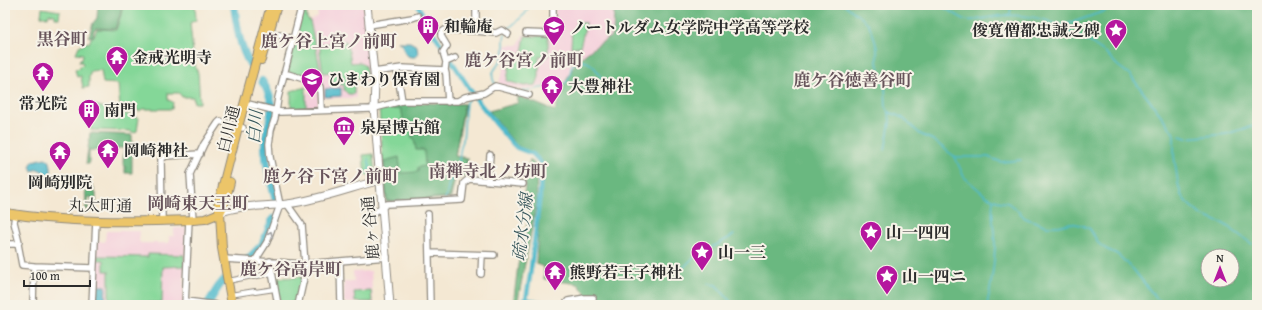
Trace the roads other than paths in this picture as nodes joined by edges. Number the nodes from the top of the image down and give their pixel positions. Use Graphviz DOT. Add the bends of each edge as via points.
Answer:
graph roads {
  1 [pos="271,5"];
  2 [pos="277,5"];
  3 [pos="312,5"];
  4 [pos="367,5"];
  5 [pos="476,5"];
  6 [pos="553,5"];
  7 [pos="418,16"];
  8 [pos="369,25"];
  9 [pos="476,30"];
  10 [pos="267,31"];
  11 [pos="507,33"];
  12 [pos="526,33"];
  13 [pos="293,38"];
  14 [pos="397,68"];
  15 [pos="445,70"];
  16 [pos="374,72"];
  17 [pos="284,73"];
  18 [pos="529,95"];
  19 [pos="402,101"];
  20 [pos="448,102"];
  21 [pos="246,104"];
  22 [pos="374,108"];
  23 [pos="321,109"];
  24 [pos="275,111"];
  25 [pos="240,127"];
  26 [pos="200,154"];
  27 [pos="490,155"];
  28 [pos="380,180"];
  29 [pos="488,181"];
  30 [pos="523,184"];
  31 [pos="283,205"];
  32 [pos="383,206"];
  33 [pos="5,213"];
  34 [pos="220,213"];
  35 [pos="374,213"];
  36 [pos="428,214"];
  37 [pos="15,215"];
  38 [pos="162,220"];
  39 [pos="191,220"];
  40 [pos="96,221"];
  41 [pos="5,244"];
  42 [pos="18,244"];
  43 [pos="429,253"];
  44 [pos="482,255"];
  45 [pos="494,255"];
  46 [pos="387,257"];
  47 [pos="224,259"];
  48 [pos="255,261"];
  49 [pos="270,261"];
  50 [pos="340,261"];
  51 [pos="305,264"];
  52 [pos="34,266"];
  53 [pos="93,268"];
  54 [pos="272,273"];
  55 [pos="481,274"];
  56 [pos="228,281"];
  57 [pos="275,288"];
  58 [pos="230,295"];
  59 [pos="593,298"];
  60 [pos="186,303"];
  61 [pos="33,305"];
  62 [pos="92,305"];
  63 [pos="216,305"];
  64 [pos="232,305"];
  65 [pos="278,305"];
  66 [pos="298,305"];
  67 [pos="341,305"];
  68 [pos="372,305"];
  69 [pos="390,305"];
  70 [pos="394,305"];
  71 [pos="430,305"];
  72 [pos="565,305"];
  1 -- 10 [label="main road, 白川通"];
  2 -- 10 [label="main road, 白川通"];
  3 -- 13 [label="street" via="300,12"];
  4 -- 8 [label="street, 鹿ヶ谷通"];
  5 -- 9 [label="street"];
  6 -- 12 [label="street" via="553,34"];
  7 -- 8 [label="street"];
  8 -- 16 [label="street, 鹿ヶ谷通"];
  9 -- 11 [label="street" via="496,33 502,30"];
  9 -- 15 [label="street" via="441,33 447,46 443,52 451,60"];
  10 -- 13 [label="street"];
  10 -- 21 [label="main road, 白川通"];
  13 -- 17 [label="street"];
  14 -- 15 [label="street"];
  14 -- 16 [label="street"];
  14 -- 19 [label="street"];
  15 -- 20 [label="street"];
  16 -- 22 [label="street, 鹿ヶ谷通"];
  17 -- 23 [label="street" via="318,84"];
  17 -- 24 [label="street"];
  18 -- 20 [label="street" via="495,86 484,93"];
  19 -- 20 [label="street"];
  19 -- 22 [label="street"];
  21 -- 24 [label="street"];
  21 -- 25 [label="main road, 白川通"];
  22 -- 23 [label="street"];
  22 -- 28 [label="street, 鹿ヶ谷通"];
  23 -- 24 [label="street"];
  24 -- 31 [label="street" via="269,144 270,157"];
  25 -- 26 [label="street" via="220,121"];
  25 -- 34 [label="main road, 白川通" via="218,205"];
  26 -- 38 [label="street" via="166,156 161,159"];
  26 -- 39 [label="street" via="190,174"];
  27 -- 29 [label="street"];
  28 -- 31 [label="street, 丸太町通"];
  28 -- 32 [label="street, 鹿ヶ谷通"];
  29 -- 30 [label="street"];
  29 -- 32 [label="street" via="469,179 464,183 462,200"];
  31 -- 34 [label="street, 丸太町通" via="230,209"];
  48 -- 31 [label="street, one-way" via="267,242"];
  31 -- 51 [label="street" via="302,225"];
  32 -- 35 [label="street"];
  32 -- 46 [label="street, 鹿ヶ谷通"];
  33 -- 37 [label="main road, 丸太町通"];
  34 -- 39 [label="main road, 丸太町通" via="205,219"];
  34 -- 47 [label="main road, 白川通"];
  36 -- 43 [label="street"];
  37 -- 40 [label="main road, 丸太町通"];
  37 -- 42 [label="street"];
  38 -- 39 [label="main road, 丸太町通"];
  38 -- 40 [label="main road, 丸太町通"];
  39 -- 60 [label="street"];
  40 -- 53 [label="street"];
  41 -- 42 [label="street"];
  42 -- 52 [label="street" via="22,265"];
  43 -- 44 [label="street"];
  43 -- 71 [label="street"];
  44 -- 45 [label="street"];
  44 -- 55 [label="street"];
  46 -- 50 [label="street"];
  46 -- 69 [label="street, 鹿ヶ谷通"];
  47 -- 48 [label="street"];
  47 -- 56 [label="main road, 白川通"];
  48 -- 49 [label="street"];
  49 -- 51 [label="street"];
  49 -- 54 [label="street"];
  50 -- 51 [label="street"];
  50 -- 67 [label="street"];
  51 -- 66 [label="street"];
  52 -- 53 [label="street"];
  52 -- 61 [label="street"];
  53 -- 62 [label="street"];
  54 -- 56 [label="street"];
  54 -- 57 [label="street"];
  56 -- 58 [label="main road, 白川通"];
  57 -- 58 [label="street"];
  57 -- 65 [label="street"];
  58 -- 64 [label="main road, 白川通"];
  59 -- 72 [label="street" via="571,300"];
  60 -- 63 [label="street"];
  68 -- 69 [label="street"];
  69 -- 70 [label="street"];
}
